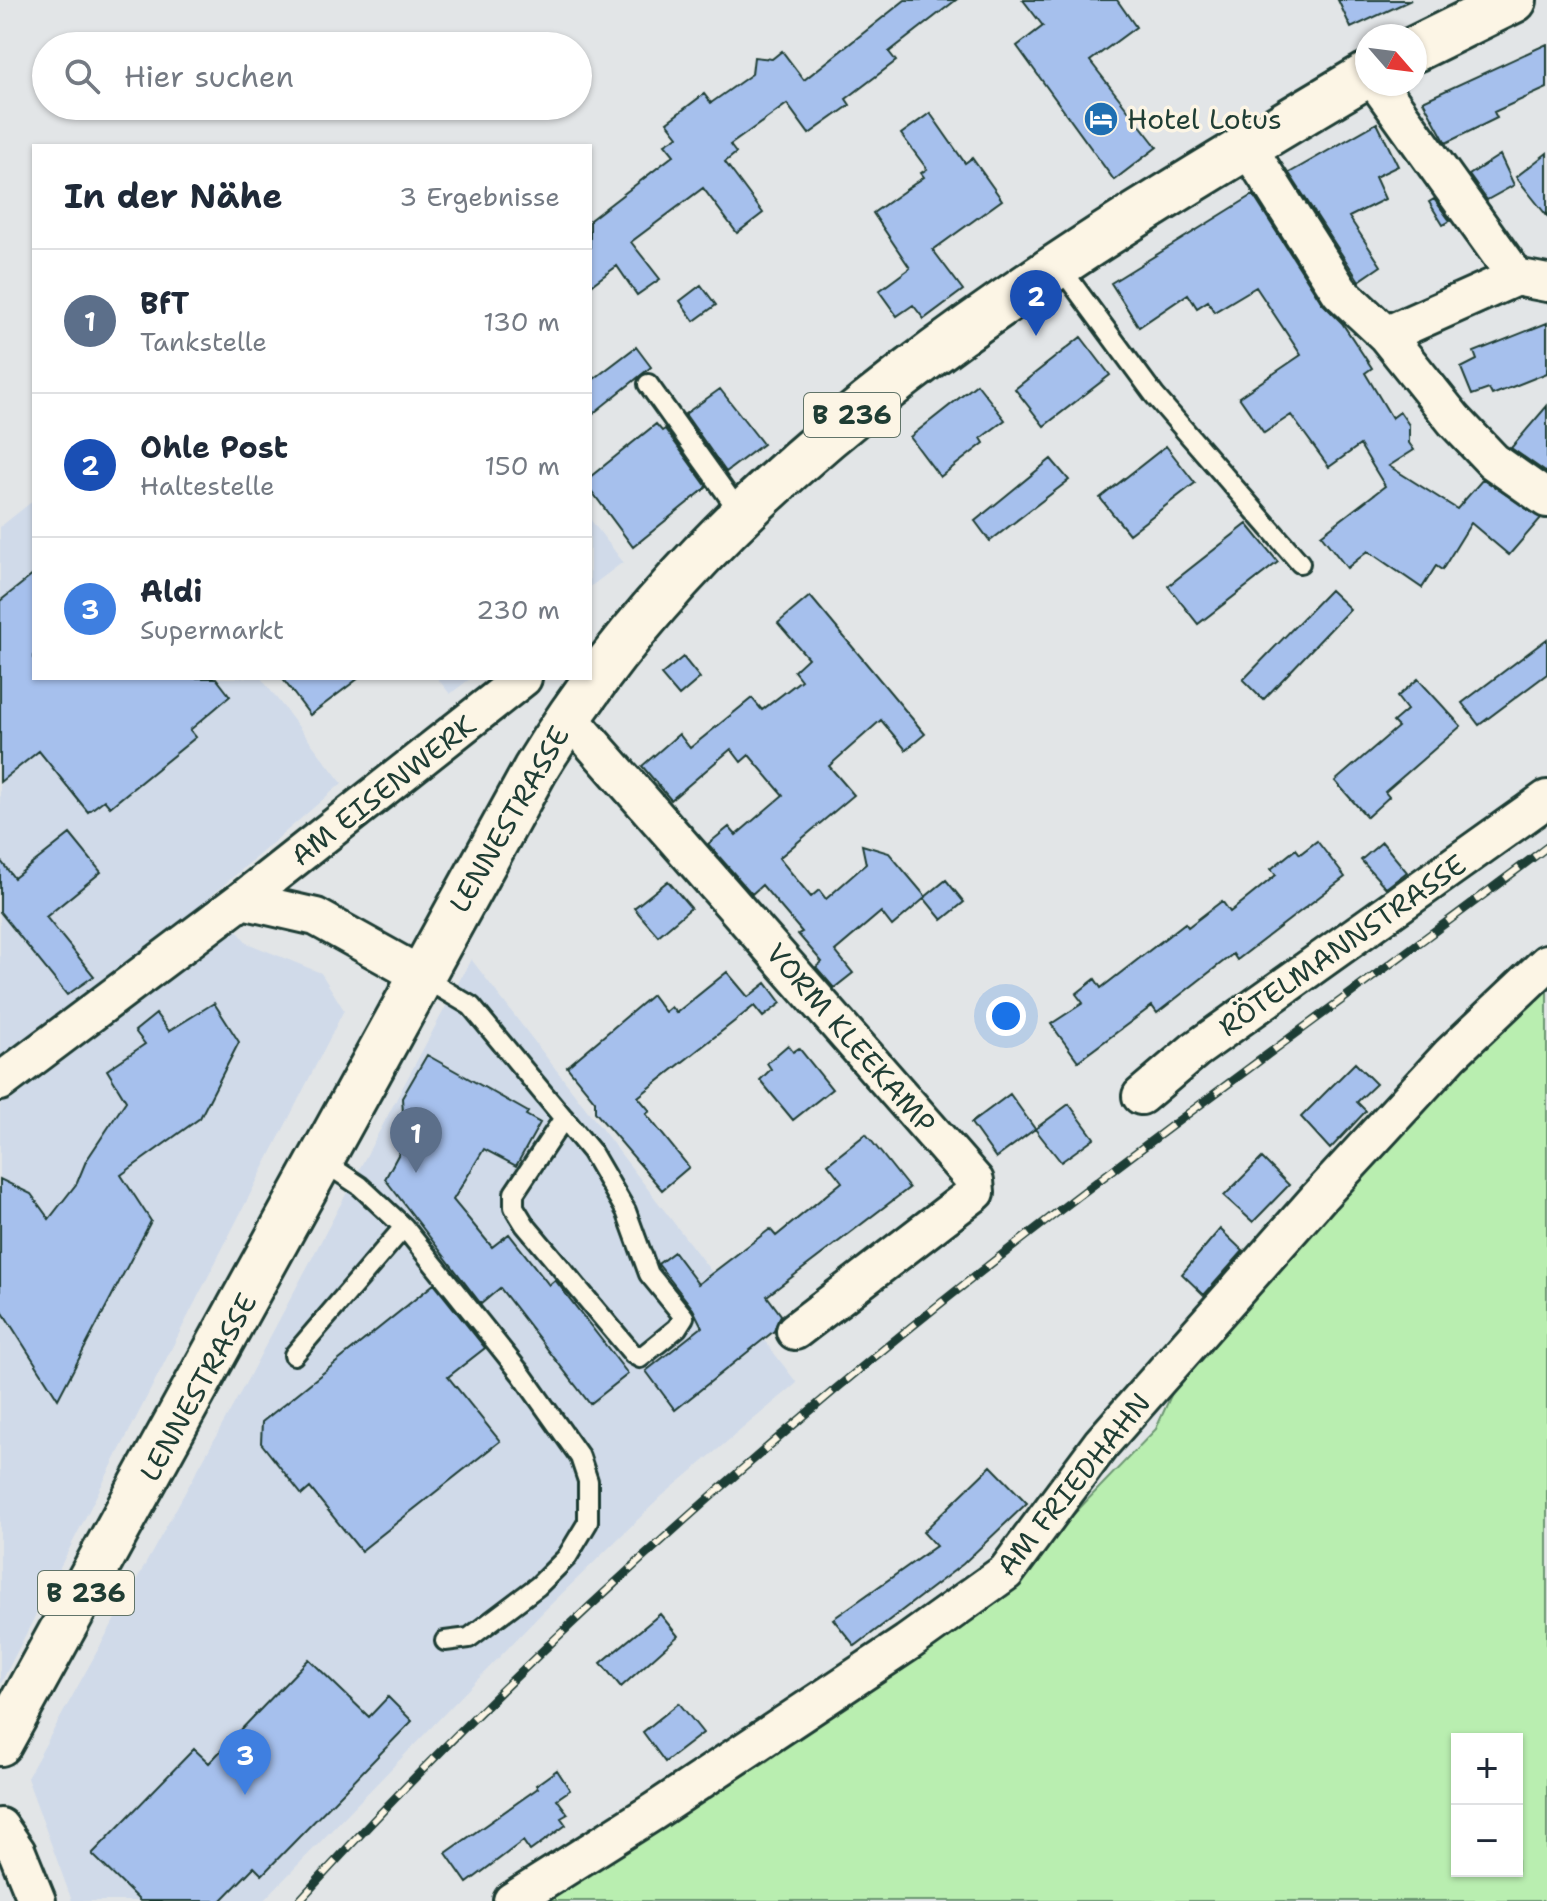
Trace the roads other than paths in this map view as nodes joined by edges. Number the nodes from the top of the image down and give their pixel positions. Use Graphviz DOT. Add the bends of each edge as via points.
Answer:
graph roads {
  1 [pos="1514,0"];
  2 [pos="1427,43"];
  3 [pos="1355,82"];
  4 [pos="1387,96"];
  5 [pos="1247,146"];
  6 [pos="1060,267"];
  7 [pos="1532,280"];
  8 [pos="1386,335"];
  9 [pos="648,384"];
  10 [pos="1547,499"];
  11 [pos="741,514"];
  12 [pos="1300,563"];
  13 [pos="520,680"];
  14 [pos="568,716"];
  15 [pos="1547,799"];
  16 [pos="242,900"];
  17 [pos="1547,963"];
  18 [pos="420,975"];
  19 [pos="0,1082"];
  20 [pos="1141,1096"];
  21 [pos="564,1118"];
  22 [pos="321,1160"];
  23 [pos="404,1227"];
  24 [pos="795,1331"];
  25 [pos="294,1355"];
  26 [pos="445,1641"];
  27 [pos="0,1743"];
  28 [pos="0,1827"];
  29 [pos="37,1901"];
  30 [pos="512,1901"];
  1 -- 2 [label="main road"];
  3 -- 5 [label="main road, LENNESTRASSE / B 236"];
  4 -- 7 [label="street"];
  5 -- 6 [label="main road, LENNESTRASSE / B 236"];
  5 -- 8 [label="street" via="1340,292"];
  6 -- 11 [label="main road, LENNESTRASSE / B 236" via="868,403"];
  6 -- 12 [label="lane" via="1155,396"];
  7 -- 8 [label="street"];
  8 -- 10 [label="street" via="1493,461"];
  9 -- 11 [label="lane"];
  11 -- 14 [label="main road, LENNESTRASSE / B 236" via="676,579"];
  13 -- 16 [label="street, AM EISENWERK"];
  14 -- 18 [label="main road, LENNESTRASSE / B 236"];
  14 -- 24 [label="street, VORM KLEEKAMP" via="975,1181 976,1192"];
  15 -- 20 [label="street, RÖTELMANNSTRASSE" via="1195,1050"];
  16 -- 18 [label="street, AM EISENWERK" via="316,917"];
  16 -- 19 [label="street, AM EISENWERK"];
  17 -- 30 [label="street, AM FRIEDHAHN" via="1451,1054 1319,1197 1101,1444 1006,1572 691,1787"];
  18 -- 21 [label="lane" via="471,1006"];
  18 -- 22 [label="main road, LENNESTRASSE / B 236"];
  21 -- 21 [label="lane" via="591,1151 626,1211 649,1274 684,1317 640,1358 514,1207 514,1193"];
  22 -- 23 [label="lane" via="360,1186"];
  22 -- 27 [label="main road, LENNESTRASSE / B 236"];
  23 -- 25 [label="lane"];
  23 -- 26 [label="lane" via="522,1375 580,1457 588,1481 588,1522 567,1557 469,1638"];
  28 -- 29 [label="street" via="17,1852"];
}
